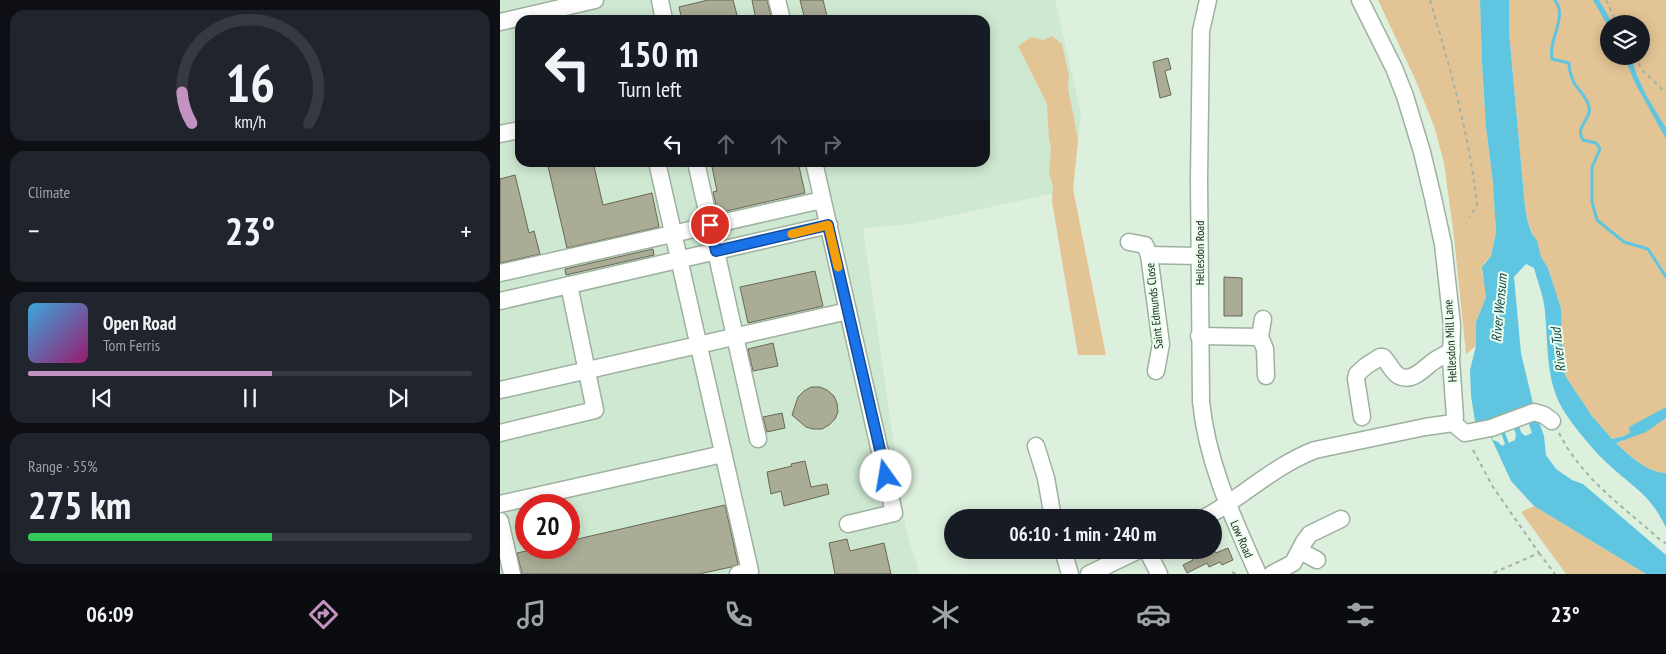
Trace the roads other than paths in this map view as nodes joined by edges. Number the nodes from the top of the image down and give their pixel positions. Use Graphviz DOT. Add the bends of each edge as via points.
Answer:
graph roads {
  1 [pos="595,0"];
  2 [pos="660,0"];
  3 [pos="777,0"];
  4 [pos="1208,0"];
  5 [pos="1360,0"];
  6 [pos="530,15"];
  7 [pos="663,15"];
  8 [pos="781,15"];
  9 [pos="515,19"];
  10 [pos="500,22"];
  11 [pos="515,131"];
  12 [pos="500,134"];
  13 [pos="658,167"];
  14 [pos="697,167"];
  15 [pos="815,167"];
  16 [pos="822,200"];
  17 [pos="710,225"];
  18 [pos="828,225"];
  19 [pos="673,234"];
  20 [pos="1129,242"];
  21 [pos="1148,244"];
  22 [pos="716,251"];
  23 [pos="1199,256"];
  24 [pos="679,260"];
  25 [pos="500,273"];
  26 [pos="569,285"];
  27 [pos="500,301"];
  28 [pos="848,311"];
  29 [pos="1263,319"];
  30 [pos="1199,336"];
  31 [pos="1260,337"];
  32 [pos="735,338"];
  33 [pos="698,345"];
  34 [pos="1452,351"];
  35 [pos="1162,362"];
  36 [pos="587,371"];
  37 [pos="1266,376"];
  38 [pos="500,390"];
  39 [pos="1362,417"];
  40 [pos="1552,421"];
  41 [pos="1453,423"];
  42 [pos="500,433"];
  43 [pos="758,439"];
  44 [pos="1036,446"];
  45 [pos="723,454"];
  46 [pos="500,504"];
  47 [pos="1227,504"];
  48 [pos="1051,509"];
  49 [pos="1219,509"];
  50 [pos="1342,519"];
  51 [pos="500,521"];
  52 [pos="848,524"];
  53 [pos="502,543"];
  54 [pos="1300,551"];
  55 [pos="1065,559"];
  56 [pos="1120,559"];
  57 [pos="1152,559"];
  58 [pos="1317,560"];
  59 [pos="746,573"];
  60 [pos="512,574"];
  61 [pos="1070,574"];
  62 [pos="1089,574"];
  63 [pos="1159,574"];
  64 [pos="1258,574"];
  65 [pos="1272,574"];
  1 -- 6 [label="street"];
  2 -- 7 [label="street"];
  3 -- 8 [label="street"];
  4 -- 23 [label="street, Hellesdon Road" via="1200,31"];
  5 -- 34 [label="street, Hellesdon Mill Lane" via="1403,89 1422,152 1442,244"];
  9 -- 10 [label="street"];
  11 -- 12 [label="street"];
  13 -- 19 [label="street"];
  14 -- 17 [label="street"];
  15 -- 16 [label="street"];
  16 -- 17 [label="street"];
  16 -- 18 [label="street"];
  17 -- 19 [label="street"];
  17 -- 22 [label="street"];
  18 -- 22 [label="street"];
  18 -- 28 [label="street"];
  19 -- 24 [label="street"];
  19 -- 25 [label="street"];
  20 -- 21 [label="street, Saint Edmunds Close"];
  21 -- 23 [label="street, Saint Edmunds Close"];
  21 -- 35 [label="street, Saint Edmunds Close"];
  22 -- 24 [label="street"];
  22 -- 32 [label="street"];
  23 -- 30 [label="street, Hellesdon Road"];
  24 -- 26 [label="street"];
  24 -- 33 [label="street"];
  26 -- 27 [label="street"];
  26 -- 36 [label="street"];
  28 -- 32 [label="street"];
  28 -- 52 [label="street" via="894,513"];
  29 -- 31 [label="street"];
  30 -- 31 [label="street"];
  30 -- 47 [label="street, Hellesdon Road" via="1203,424"];
  31 -- 37 [label="street"];
  32 -- 33 [label="street"];
  32 -- 43 [label="street"];
  33 -- 36 [label="street"];
  33 -- 45 [label="street"];
  34 -- 39 [label="street" via="1436,359 1419,374 1406,378 1393,371 1383,357 1358,371 1356,379"];
  34 -- 41 [label="street, Hellesdon Mill Lane"];
  36 -- 38 [label="street"];
  36 -- 42 [label="street" via="595,410"];
  40 -- 41 [label="street" via="1534,412 1465,433"];
  41 -- 47 [label="street" via="1315,450 1278,468"];
  44 -- 48 [label="street"];
  45 -- 46 [label="street"];
  45 -- 59 [label="street"];
  47 -- 49 [label="street"];
  47 -- 64 [label="street, Low Road"];
  50 -- 54 [label="street" via="1310,534"];
  51 -- 53 [label="street"];
  53 -- 60 [label="street"];
  54 -- 58 [label="street"];
  54 -- 65 [label="street" via="1293,563"];
  55 -- 61 [label="street"];
  56 -- 62 [label="street"];
  57 -- 63 [label="street"];
}
